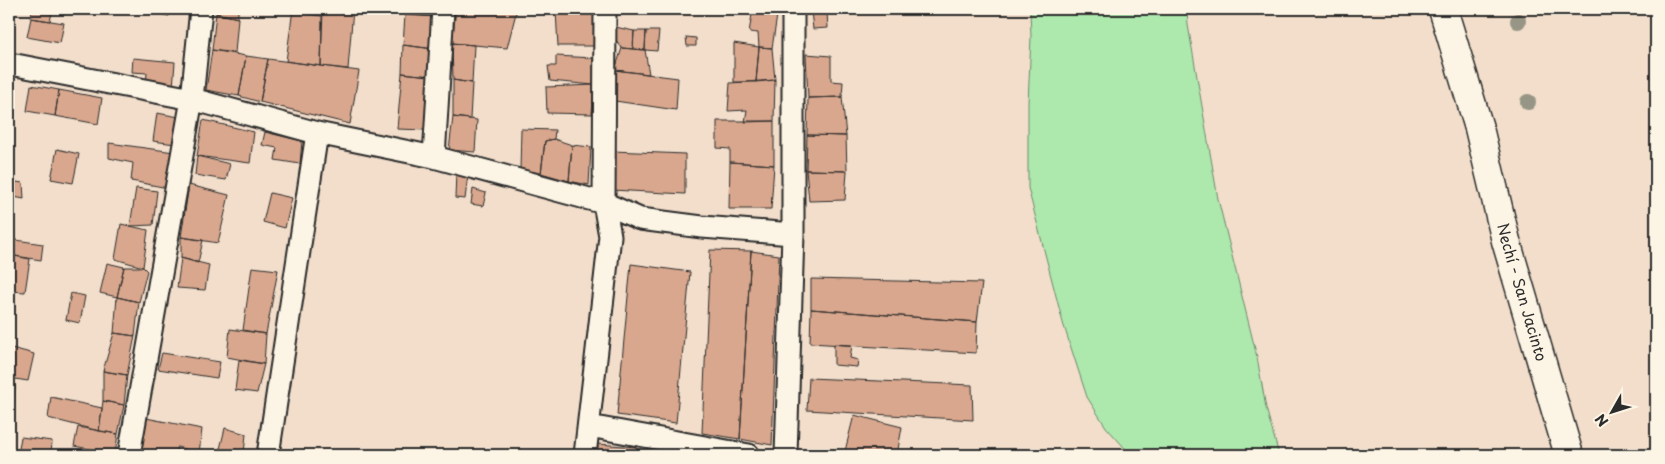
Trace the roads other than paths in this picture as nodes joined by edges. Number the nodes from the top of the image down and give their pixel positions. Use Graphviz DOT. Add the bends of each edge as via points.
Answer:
graph roads {
  1 [pos="202,9"];
  2 [pos="443,9"];
  3 [pos="604,9"];
  4 [pos="793,9"];
  5 [pos="1443,9"];
  6 [pos="16,65"];
  7 [pos="192,99"];
  8 [pos="317,133"];
  9 [pos="434,157"];
  10 [pos="604,203"];
  11 [pos="793,234"];
  12 [pos="589,426"];
  13 [pos="129,455"];
  14 [pos="268,455"];
  15 [pos="585,455"];
  16 [pos="749,455"];
  17 [pos="786,455"];
  18 [pos="1568,455"];
  1 -- 7 [label="street"];
  2 -- 9 [label="street"];
  3 -- 10 [label="street"];
  4 -- 11 [label="street"];
  5 -- 18 [label="main road, Nechí - San Jacinto" via="1479,128 1506,241"];
  6 -- 7 [label="street"];
  7 -- 8 [label="street"];
  7 -- 13 [label="street"];
  8 -- 9 [label="street"];
  8 -- 14 [label="street"];
  9 -- 10 [label="street"];
  10 -- 11 [label="street" via="640,219"];
  10 -- 12 [label="street" via="610,236"];
  11 -- 17 [label="street"];
  12 -- 15 [label="street"];
  12 -- 16 [label="street"];
}
